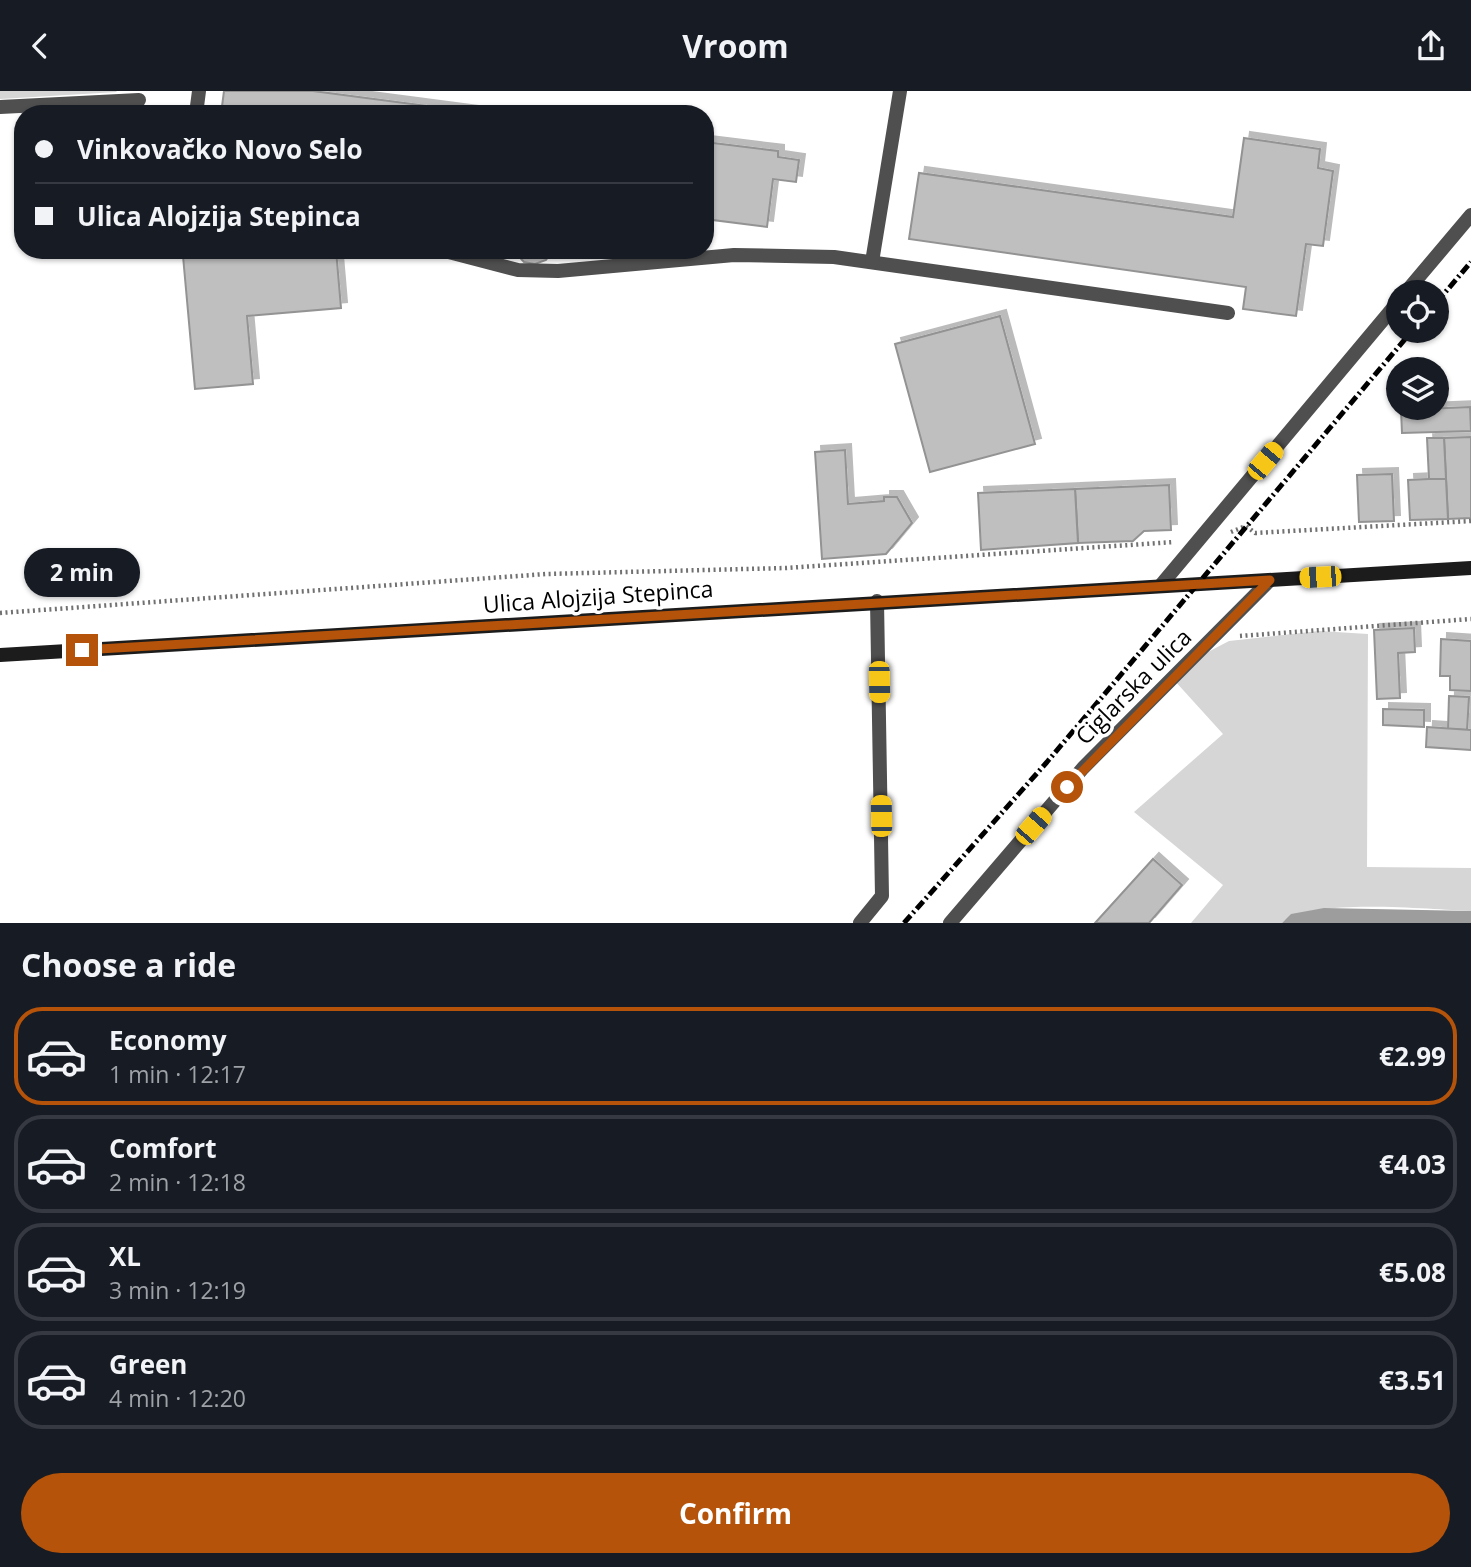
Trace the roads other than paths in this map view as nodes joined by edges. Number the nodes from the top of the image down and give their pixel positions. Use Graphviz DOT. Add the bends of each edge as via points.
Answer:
graph roads {
  1 [pos="900,91"];
  2 [pos="139,100"];
  3 [pos="40,105"];
  4 [pos="1471,215"];
  5 [pos="714,257"];
  6 [pos="476,259"];
  7 [pos="690,259"];
  8 [pos="872,262"];
  9 [pos="1416,280"];
  10 [pos="1227,313"];
  11 [pos="1386,316"];
  12 [pos="1471,568"];
  13 [pos="1270,580"];
  14 [pos="1161,585"];
  15 [pos="877,601"];
  16 [pos="0,655"];
  17 [pos="860,923"];
  18 [pos="950,923"];
  1 -- 8 [label="street"];
  2 -- 3 [label="street"];
  4 -- 9 [label="street"];
  5 -- 8 [label="street" via="834,257"];
  6 -- 7 [label="street" via="518,270 558,271"];
  8 -- 10 [label="street"];
  11 -- 14 [label="street"];
  12 -- 13 [label="main road, Ulica Alojzija Stepinca"];
  13 -- 14 [label="main road, Ulica Alojzija Stepinca"];
  13 -- 18 [label="street, Ciglarska ulica" via="1083,768"];
  14 -- 15 [label="main road, Ulica Alojzija Stepinca"];
  15 -- 16 [label="main road, Ulica Alojzija Stepinca"];
  15 -- 17 [label="street" via="883,896"];
}
